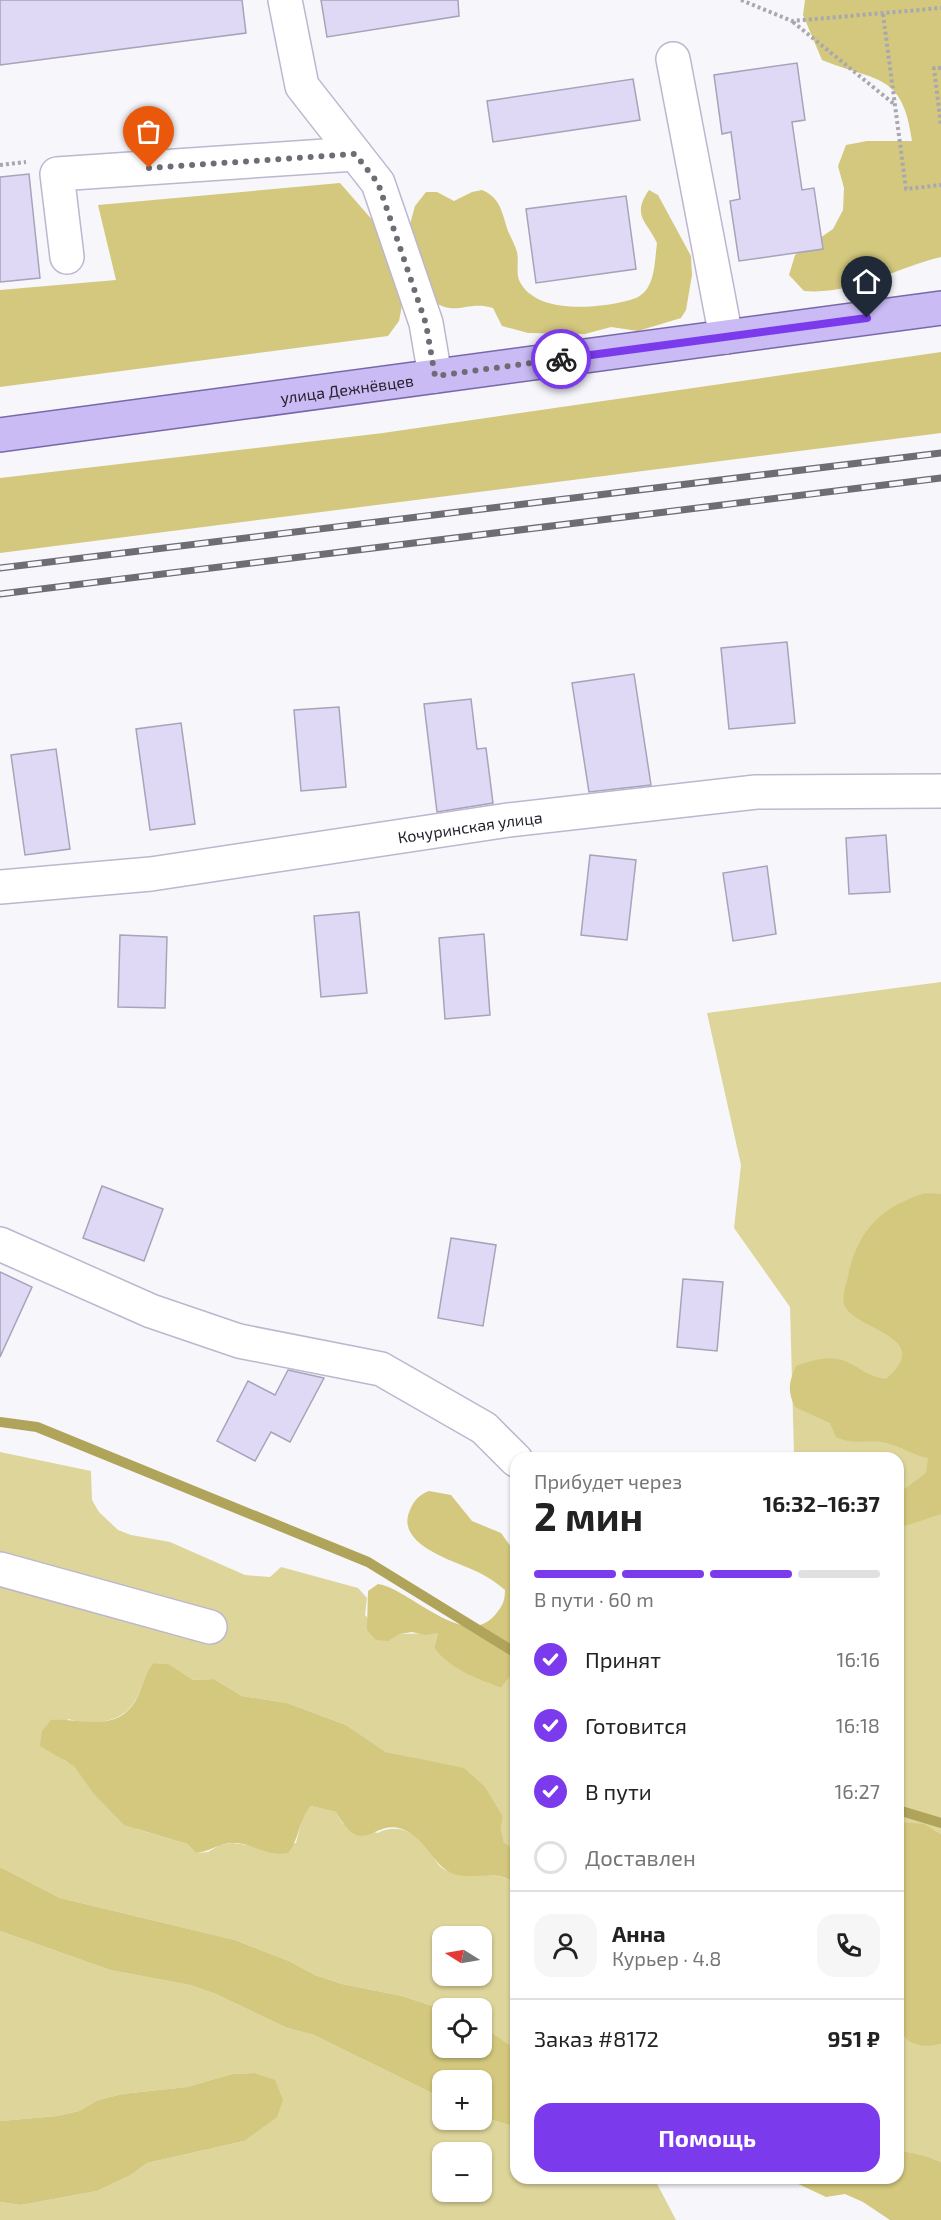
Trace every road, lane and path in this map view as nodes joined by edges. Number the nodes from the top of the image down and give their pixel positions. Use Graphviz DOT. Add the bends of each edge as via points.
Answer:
graph roads {
  1 [pos="285,0"];
  2 [pos="741,0"];
  3 [pos="941,8"];
  4 [pos="883,14"];
  5 [pos="792,21"];
  6 [pos="673,59"];
  7 [pos="941,68"];
  8 [pos="895,105"];
  9 [pos="941,126"];
  10 [pos="355,154"];
  11 [pos="941,185"];
  12 [pos="67,257"];
  13 [pos="941,308"];
  14 [pos="726,337"];
  15 [pos="435,376"];
  16 [pos="0,435"];
  17 [pos="941,791"];
  18 [pos="0,887"];
  19 [pos="0,1244"];
  20 [pos="510,1454"];
  21 [pos="0,1569"];
  22 [pos="210,1626"];
  1 -- 10 [label="street" via="302,86"];
  2 -- 5 [label="path"];
  3 -- 4 [label="path"];
  4 -- 5 [label="path"];
  4 -- 8 [label="path"];
  5 -- 8 [label="path"];
  6 -- 14 [label="street"];
  7 -- 9 [label="path" via="934,68"];
  8 -- 11 [label="path" via="906,189"];
  10 -- 12 [label="street" via="57,174"];
  10 -- 15 [label="street" via="378,183 426,324"];
  13 -- 14 [label="main road, улица Дежнёвцев"];
  14 -- 15 [label="main road, улица Дежнёвцев"];
  15 -- 16 [label="main road, улица Дежнёвцев"];
  17 -- 18 [label="street, Кочуринская улица" via="756,792 508,820 151,874"];
  19 -- 20 [label="street" via="151,1311 239,1341 381,1369 484,1428"];
  21 -- 22 [label="street"];
}
